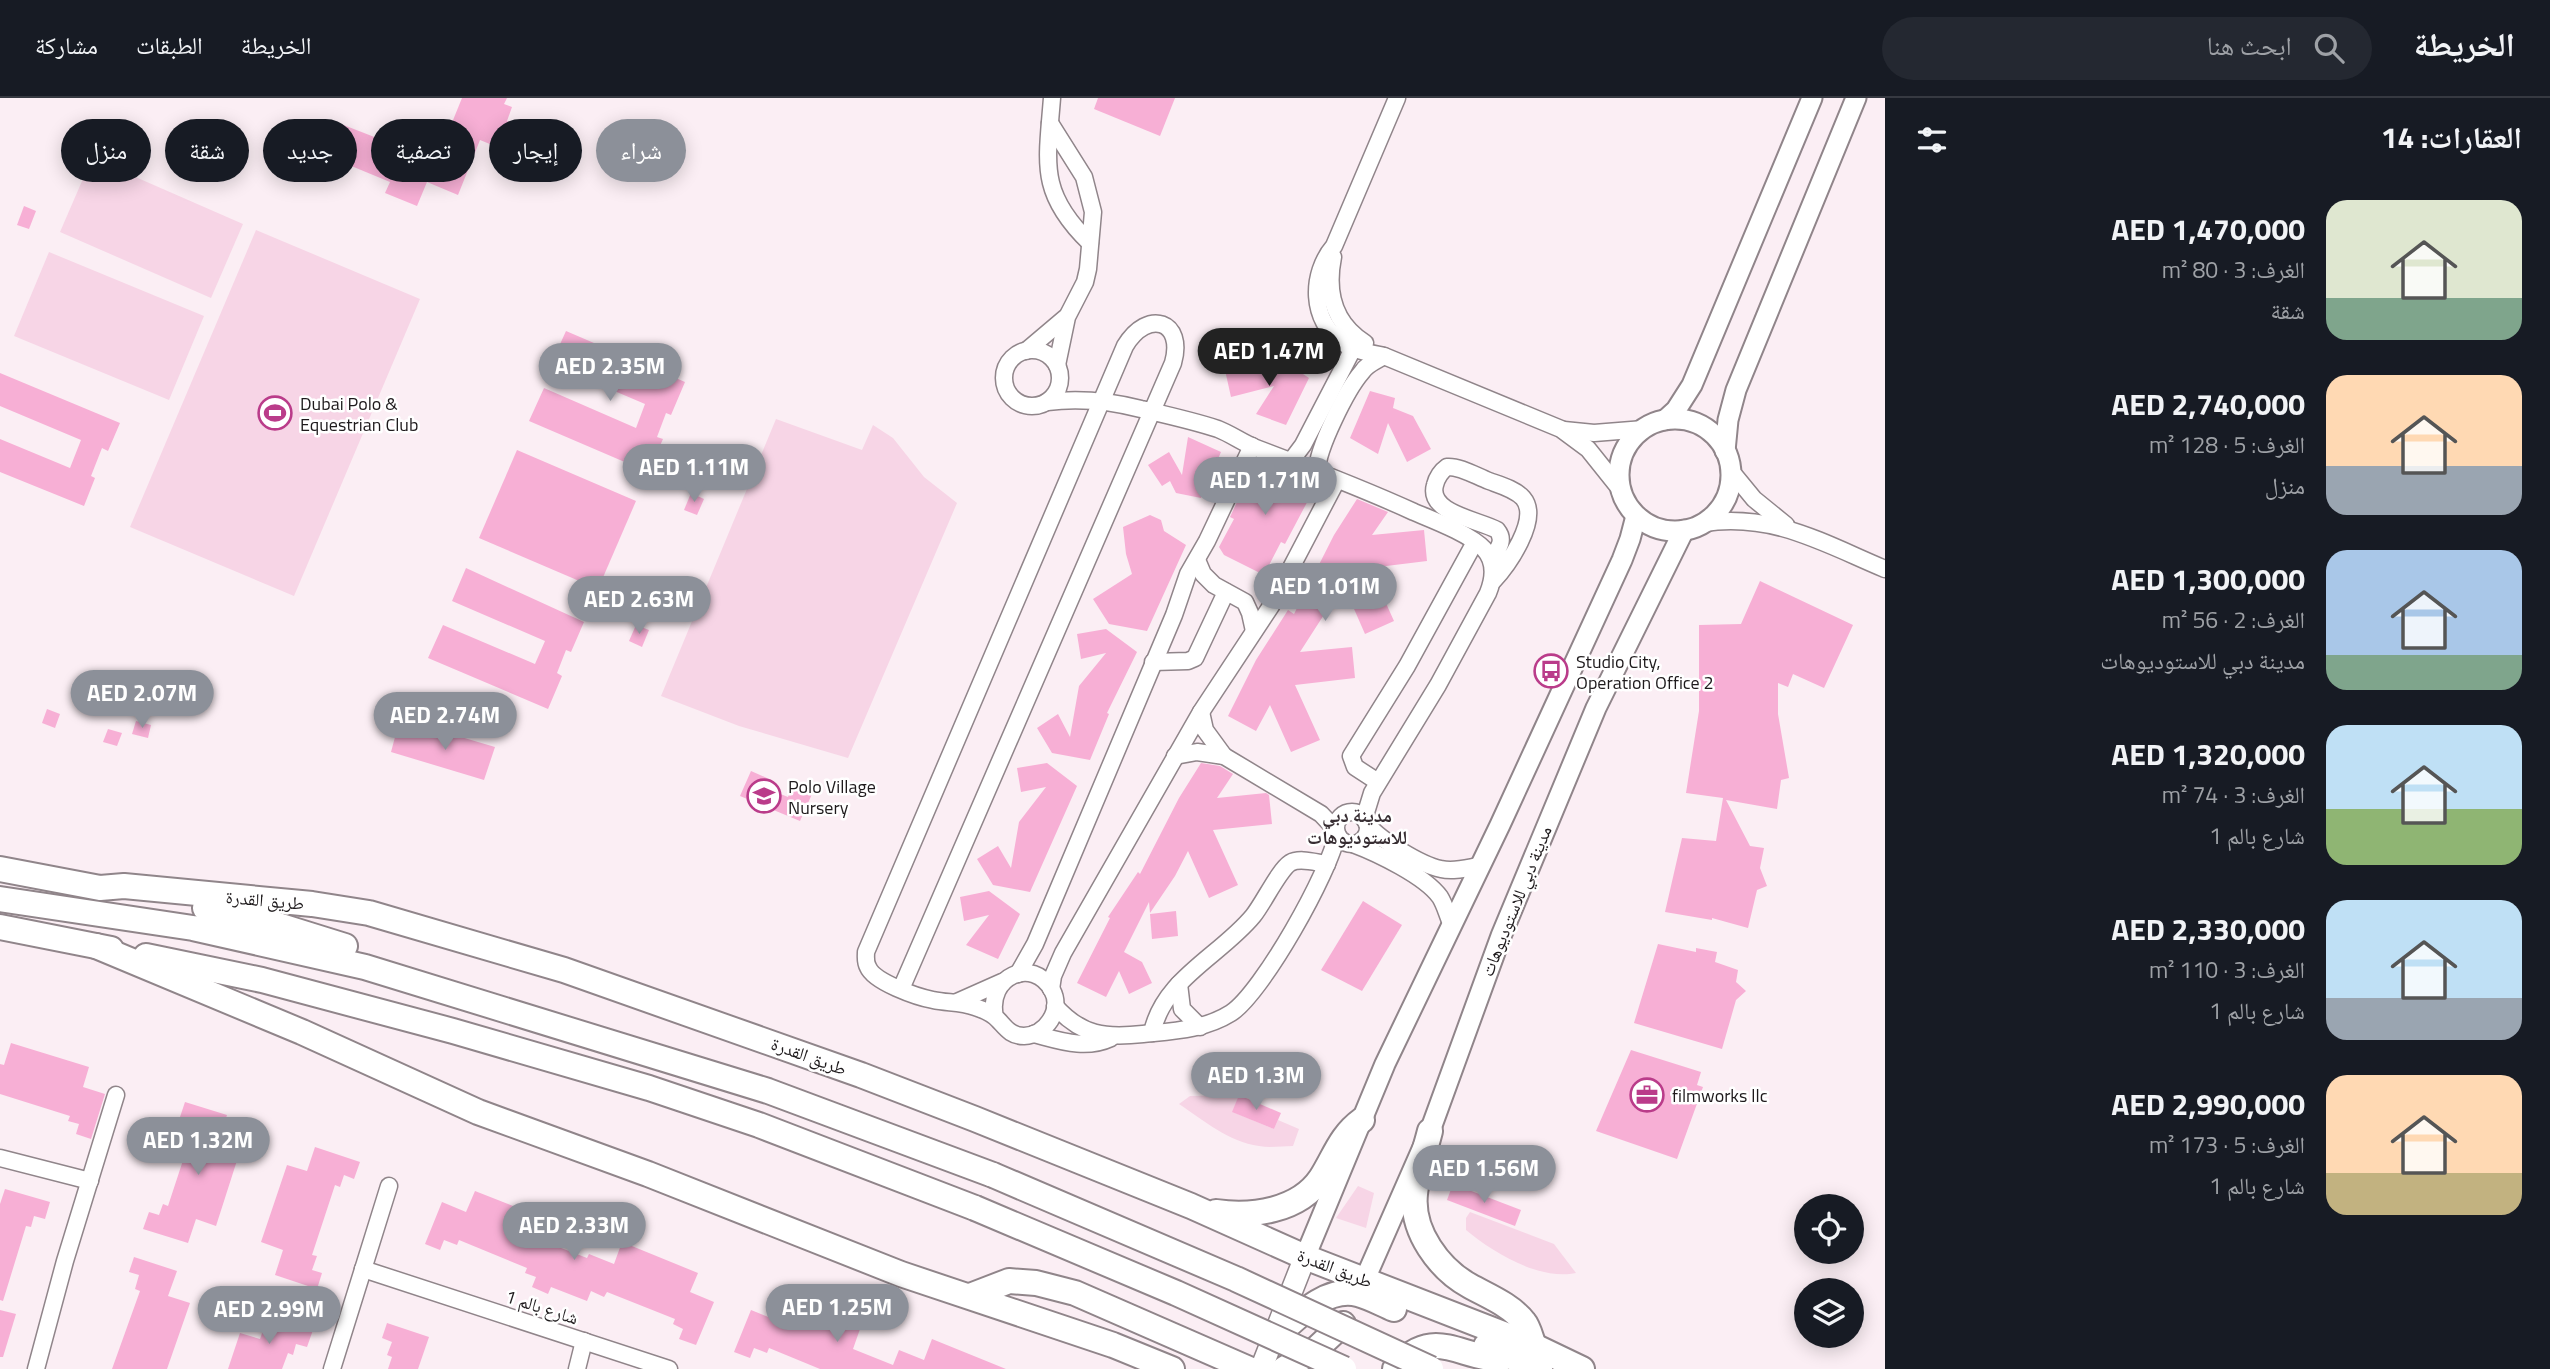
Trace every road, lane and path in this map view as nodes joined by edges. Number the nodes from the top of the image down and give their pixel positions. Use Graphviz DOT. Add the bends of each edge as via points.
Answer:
graph roads {
  1 [pos="1052,98"];
  2 [pos="1397,98"];
  3 [pos="1812,98"];
  4 [pos="1856,98"];
  5 [pos="1050,122"];
  6 [pos="1090,243"];
  7 [pos="1067,317"];
  8 [pos="1356,344"];
  9 [pos="1026,351"];
  10 [pos="1384,356"];
  11 [pos="1058,372"];
  12 [pos="1330,393"];
  13 [pos="1101,401"];
  14 [pos="1345,401"];
  15 [pos="1047,402"];
  16 [pos="1151,411"];
  17 [pos="1665,420"];
  18 [pos="1561,429"];
  19 [pos="1644,429"];
  20 [pos="1252,446"];
  21 [pos="1725,451"];
  22 [pos="1291,461"];
  23 [pos="1317,471"];
  24 [pos="1731,471"];
  25 [pos="1337,480"];
  26 [pos="1620,489"];
  27 [pos="1636,516"];
  28 [pos="1704,523"];
  29 [pos="1684,530"];
  30 [pos="1797,532"];
  31 [pos="1475,542"];
  32 [pos="1491,559"];
  33 [pos="1197,560"];
  34 [pos="1885,569"];
  35 [pos="1493,581"];
  36 [pos="1220,588"];
  37 [pos="1183,589"];
  38 [pos="1277,593"];
  39 [pos="1245,602"];
  40 [pos="1254,631"];
  41 [pos="1153,662"];
  42 [pos="1200,712"];
  43 [pos="1175,756"];
  44 [pos="1224,756"];
  45 [pos="1375,788"];
  46 [pos="1321,814"];
  47 [pos="1357,817"];
  48 [pos="1336,832"];
  49 [pos="1352,844"];
  50 [pos="1390,852"];
  51 [pos="1327,864"];
  52 [pos="1479,866"];
  53 [pos="0,869"];
  54 [pos="1441,869"];
  55 [pos="100,888"];
  56 [pos="1432,888"];
  57 [pos="0,899"];
  58 [pos="1451,923"];
  59 [pos="0,927"];
  60 [pos="96,946"];
  61 [pos="1018,974"];
  62 [pos="1002,982"];
  63 [pos="1179,984"];
  64 [pos="901,989"];
  65 [pos="1051,989"];
  66 [pos="468,997"];
  67 [pos="957,1002"];
  68 [pos="1055,1006"];
  69 [pos="995,1017"];
  70 [pos="1200,1027"];
  71 [pos="1152,1033"];
  72 [pos="1034,1034"];
  73 [pos="1114,1037"];
  74 [pos="116,1095"];
  75 [pos="1362,1121"];
  76 [pos="1430,1131"];
  77 [pos="0,1158"];
  78 [pos="90,1181"];
  79 [pos="389,1186"];
  80 [pos="1191,1206"];
  81 [pos="1305,1257"];
  82 [pos="363,1269"];
  83 [pos="1361,1286"];
  84 [pos="970,1296"];
  85 [pos="1343,1324"];
  86 [pos="1273,1339"];
  87 [pos="584,1341"];
  88 [pos="1113,1345"];
  89 [pos="1530,1358"];
  90 [pos="36,1369"];
  91 [pos="332,1369"];
  92 [pos="577,1369"];
  93 [pos="669,1369"];
  94 [pos="1139,1369"];
  95 [pos="1172,1369"];
  96 [pos="1249,1369"];
  97 [pos="1261,1369"];
  98 [pos="1284,1369"];
  99 [pos="1322,1369"];
  100 [pos="1345,1369"];
  101 [pos="1395,1369"];
  102 [pos="1431,1369"];
  103 [pos="1582,1369"];
  1 -- 5 [label="street"];
  2 -- 8 [label="street" via="1334,246 1329,279 1332,300"];
  3 -- 17 [label="street" via="1692,385"];
  4 -- 21 [label="street" via="1736,390"];
  5 -- 6 [label="street" via="1084,177 1093,212"];
  5 -- 6 [label="street" via="1048,176 1069,220"];
  6 -- 7 [label="street" via="1085,282"];
  7 -- 9 [label="street"];
  7 -- 11 [label="street"];
  8 -- 10 [label="street"];
  8 -- 12 [label="street"];
  9 -- 11 [label="street" via="1044,353"];
  9 -- 15 [label="street" via="1006,368 1006,387 1022,404"];
  10 -- 14 [label="street" via="1361,372"];
  10 -- 18 [label="street"];
  11 -- 13 [label="street"];
  11 -- 15 [label="street" via="1053,396"];
  12 -- 14 [label="street"];
  12 -- 22 [label="street"];
  13 -- 15 [label="street"];
  13 -- 16 [label="street"];
  13 -- 16 [label="street" via="1132,335 1147,324 1156,324 1172,333 1177,350"];
  13 -- 64 [label="street" via="866,952 872,975"];
  14 -- 23 [label="street" via="1319,451"];
  16 -- 20 [label="street" via="1219,430"];
  16 -- 64 [label="street"];
  17 -- 19 [label="street"];
  17 -- 21 [label="street" via="1700,426"];
  18 -- 19 [label="street" via="1594,433"];
  18 -- 26 [label="street" via="1588,449"];
  19 -- 26 [label="street" via="1622,455"];
  20 -- 22 [label="street"];
  20 -- 33 [label="street"];
  21 -- 24 [label="street"];
  22 -- 23 [label="street"];
  23 -- 25 [label="street"];
  24 -- 28 [label="street" via="1719,509"];
  24 -- 30 [label="street" via="1767,512"];
  25 -- 31 [label="street"];
  25 -- 38 [label="street"];
  26 -- 27 [label="street"];
  27 -- 29 [label="street" via="1650,526"];
  27 -- 52 [label="street" via="1622,560"];
  28 -- 29 [label="street"];
  28 -- 30 [label="street" via="1760,522"];
  29 -- 76 [label="street, مدينة دبي للاستوديوهات" via="1596,708 1492,959"];
  30 -- 34 [label="street"];
  31 -- 32 [label="street"];
  31 -- 45 [label="street" via="1351,756 1354,767"];
  32 -- 35 [label="street"];
  32 -- 35 [label="street" via="1501,544 1497,530 1437,502 1434,489 1447,467 1510,489 1529,508 1519,544"];
  33 -- 36 [label="street" via="1203,574"];
  33 -- 37 [label="street"];
  35 -- 45 [label="street" via="1438,685"];
  36 -- 37 [label="street" via="1195,585"];
  36 -- 39 [label="street"];
  36 -- 41 [label="street" via="1195,658"];
  37 -- 41 [label="street"];
  38 -- 39 [label="street"];
  38 -- 40 [label="street"];
  39 -- 40 [label="street"];
  40 -- 42 [label="street"];
  41 -- 61 [label="street" via="1035,944"];
  42 -- 43 [label="street"];
  42 -- 44 [label="street" via="1205,730"];
  43 -- 44 [label="street" via="1197,752"];
  43 -- 65 [label="street" via="1057,964"];
  44 -- 46 [label="street"];
  45 -- 47 [label="street"];
  46 -- 47 [label="street"];
  46 -- 48 [label="street"];
  47 -- 48 [label="street" via="1339,819"];
  47 -- 49 [label="street" via="1366,835"];
  47 -- 50 [label="street"];
  48 -- 49 [label="street" via="1342,842"];
  48 -- 51 [label="street"];
  49 -- 50 [label="street"];
  49 -- 51 [label="street"];
  50 -- 54 [label="street"];
  50 -- 56 [label="street"];
  51 -- 63 [label="street" via="1297,861 1287,865 1244,927"];
  51 -- 70 [label="street" via="1295,926 1247,999"];
  52 -- 54 [label="street"];
  52 -- 58 [label="street"];
  53 -- 55 [label="main road, طريق القدرة"];
  54 -- 56 [label="street"];
  55 -- 66 [label="main road" via="290,929 410,966"];
  55 -- 80 [label="main road, طريق القدرة" via="124,886 312,904 369,913 472,941 849,1071"];
  56 -- 58 [label="street"];
  57 -- 66 [label="main road, طريق القدرة" via="250,939"];
  58 -- 75 [label="street"];
  59 -- 60 [label="main road"];
  60 -- 84 [label="main road" via="478,1112 901,1274"];
  60 -- 100 [label="main road, bridge" via="262,980 453,1031 759,1125 975,1209"];
  61 -- 62 [label="street"];
  61 -- 65 [label="street" via="1036,975"];
  62 -- 67 [label="street"];
  62 -- 69 [label="street" via="995,993"];
  63 -- 70 [label="street" via="1181,1009"];
  63 -- 71 [label="street" via="1158,1011"];
  64 -- 67 [label="street" via="928,999"];
  65 -- 68 [label="street"];
  66 -- 102 [label="main road, طريق القدرة, bridge" via="768,1091 993,1175"];
  67 -- 69 [label="street"];
  68 -- 72 [label="street" via="1052,1018"];
  68 -- 73 [label="street" via="1077,1026"];
  69 -- 72 [label="street" via="1011,1033"];
  70 -- 71 [label="street"];
  71 -- 73 [label="street"];
  72 -- 73 [label="street" via="1080,1045"];
  74 -- 78 [label="street"];
  75 -- 80 [label="main road" via="1342,1139 1320,1179 1295,1202 1249,1213 1219,1213"];
  75 -- 81 [label="street"];
  76 -- 83 [label="street, مدينة دبي للاستوديوهات"];
  76 -- 89 [label="main road" via="1415,1191 1415,1215 1421,1231 1438,1259 1457,1278 1525,1322"];
  77 -- 78 [label="street"];
  78 -- 90 [label="street"];
  79 -- 82 [label="street"];
  80 -- 81 [label="main road, طريق القدرة"];
  81 -- 83 [label="main road, طريق القدرة"];
  81 -- 86 [label="main road"];
  82 -- 87 [label="street, شارع بالم 1"];
  82 -- 91 [label="street"];
  83 -- 85 [label="main road"];
  83 -- 86 [label="main road" via="1320,1301"];
  83 -- 89 [label="main road, طريق القدرة"];
  84 -- 88 [label="main road"];
  84 -- 96 [label="main road" via="1009,1281 1049,1285"];
  85 -- 98 [label="main road" via="1315,1350"];
  85 -- 99 [label="main road"];
  86 -- 97 [label="main road"];
  87 -- 92 [label="street"];
  87 -- 93 [label="street, شارع بالم 1"];
  88 -- 94 [label="main road"];
  88 -- 95 [label="main road"];
  89 -- 101 [label="main road" via="1490,1359 1433,1346 1407,1357"];
  89 -- 103 [label="main road, طريق القدرة"];
}
